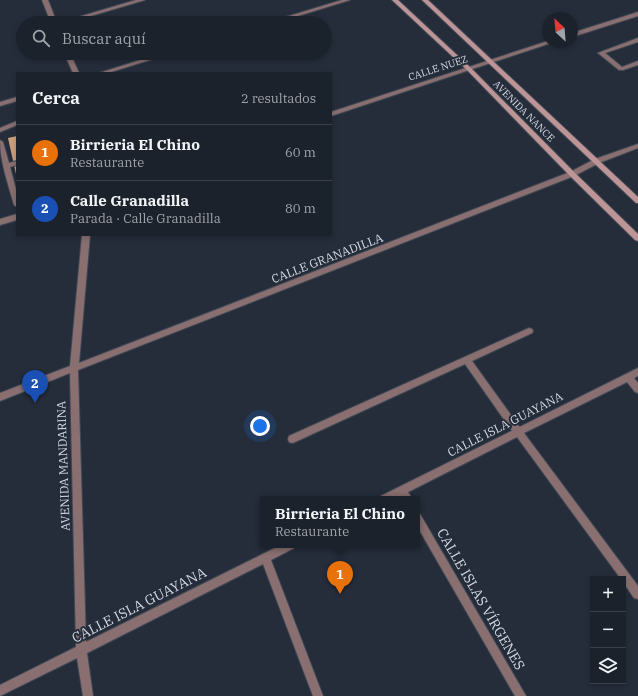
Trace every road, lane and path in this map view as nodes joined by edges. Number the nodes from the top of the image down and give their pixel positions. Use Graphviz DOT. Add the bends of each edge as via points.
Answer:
graph roads {
  1 [pos="142,0"];
  2 [pos="346,0"];
  3 [pos="395,0"];
  4 [pos="425,0"];
  5 [pos="47,1"];
  6 [pos="638,15"];
  7 [pos="52,16"];
  8 [pos="86,16"];
  9 [pos="293,16"];
  10 [pos="578,33"];
  11 [pos="638,40"];
  12 [pos="542,45"];
  13 [pos="70,60"];
  14 [pos="146,60"];
  15 [pos="490,62"];
  16 [pos="638,63"];
  17 [pos="469,69"];
  18 [pos="76,72"];
  19 [pos="105,72"];
  20 [pos="16,99"];
  21 [pos="0,104"];
  22 [pos="332,114"];
  23 [pos="16,123"];
  24 [pos="0,130"];
  25 [pos="0,142"];
  26 [pos="638,146"];
  27 [pos="597,162"];
  28 [pos="16,163"];
  29 [pos="6,166"];
  30 [pos="572,174"];
  31 [pos="16,201"];
  32 [pos="638,201"];
  33 [pos="16,217"];
  34 [pos="0,222"];
  35 [pos="86,236"];
  36 [pos="638,238"];
  37 [pos="529,331"];
  38 [pos="466,359"];
  39 [pos="74,369"];
  40 [pos="638,372"];
  41 [pos="628,377"];
  42 [pos="638,389"];
  43 [pos="0,397"];
  44 [pos="518,432"];
  45 [pos="292,439"];
  46 [pos="402,490"];
  47 [pos="390,496"];
  48 [pos="405,496"];
  49 [pos="420,522"];
  50 [pos="285,548"];
  51 [pos="264,558"];
  52 [pos="638,594"];
  53 [pos="81,650"];
  54 [pos="0,691"];
  55 [pos="88,696"];
  56 [pos="318,696"];
  57 [pos="521,696"];
  1 -- 8 [label="street"];
  2 -- 9 [label="street"];
  3 -- 17 [label="street, AVENIDA NANCE"];
  4 -- 15 [label="street, AVENIDA NANCE"];
  5 -- 7 [label="street"];
  6 -- 10 [label="street"];
  11 -- 16 [label="street" via="601,53 621,69"];
  12 -- 15 [label="street, CALLE NUEZ"];
  13 -- 18 [label="street"];
  14 -- 19 [label="street"];
  15 -- 17 [label="street, CALLE NUEZ"];
  15 -- 27 [label="street, AVENIDA NANCE"];
  17 -- 22 [label="street, CALLE NUEZ"];
  17 -- 30 [label="street, AVENIDA NANCE"];
  20 -- 21 [label="street"];
  23 -- 24 [label="street"];
  25 -- 29 [label="street"];
  26 -- 27 [label="street, CALLE GRANADILLA"];
  27 -- 30 [label="street, CALLE GRANADILLA"];
  27 -- 32 [label="street, AVENIDA NANCE"];
  28 -- 29 [label="street"];
  29 -- 31 [label="street"];
  30 -- 36 [label="street, AVENIDA NANCE"];
  30 -- 39 [label="street, CALLE GRANADILLA"];
  33 -- 34 [label="street"];
  35 -- 39 [label="street, AVENIDA MANDARINA"];
  37 -- 38 [label="street"];
  38 -- 44 [label="street"];
  38 -- 45 [label="street"];
  39 -- 43 [label="street, CALLE GRANADILLA"];
  39 -- 53 [label="street, AVENIDA MANDARINA"];
  40 -- 41 [label="street, CALLE ISLA GUAYANA"];
  41 -- 42 [label="street"];
  41 -- 44 [label="street, CALLE ISLA GUAYANA"];
  44 -- 46 [label="street, CALLE ISLA GUAYANA"];
  44 -- 52 [label="street"];
  46 -- 47 [label="street, CALLE ISLA GUAYANA"];
  46 -- 48 [label="street"];
  49 -- 57 [label="street, CALLE ISLAS VÍRGENES"];
  50 -- 51 [label="street, CALLE ISLA GUAYANA"];
  51 -- 53 [label="street, CALLE ISLA GUAYANA"];
  51 -- 56 [label="street"];
  53 -- 54 [label="street, CALLE ISLA GUAYANA"];
  53 -- 55 [label="street, AVENIDA MANDARINA"];
}
